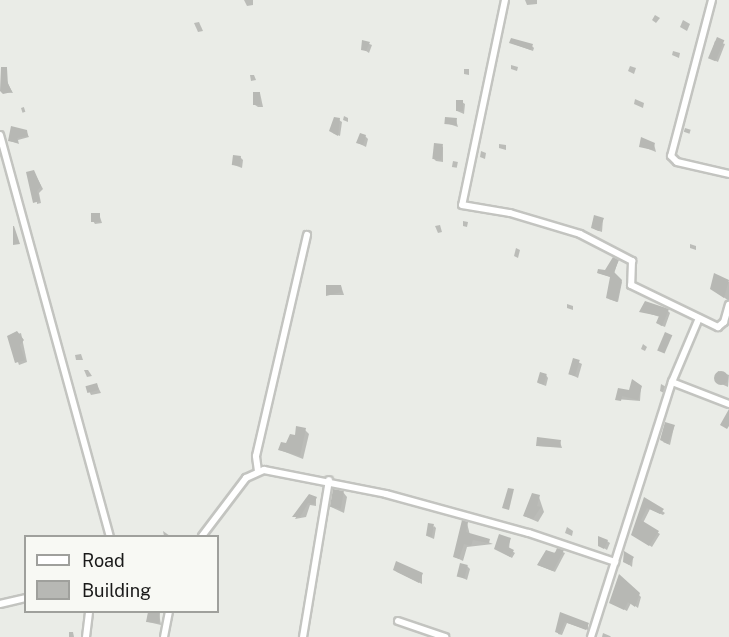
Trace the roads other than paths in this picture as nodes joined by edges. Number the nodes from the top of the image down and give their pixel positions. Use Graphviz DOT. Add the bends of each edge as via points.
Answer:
graph roads {
  1 [pos="505,0"];
  2 [pos="712,0"];
  3 [pos="0,135"];
  4 [pos="729,174"];
  5 [pos="307,235"];
  6 [pos="729,305"];
  7 [pos="699,318"];
  8 [pos="672,382"];
  9 [pos="729,404"];
  10 [pos="258,471"];
  11 [pos="328,480"];
  12 [pos="109,535"];
  13 [pos="203,535"];
  14 [pos="615,562"];
  15 [pos="24,598"];
  16 [pos="0,604"];
  17 [pos="89,613"];
  18 [pos="169,613"];
  19 [pos="398,621"];
  20 [pos="86,637"];
  21 [pos="164,637"];
  22 [pos="303,637"];
  23 [pos="445,637"];
  24 [pos="591,637"];
  1 -- 7 [label="street" via="461,204 510,213 580,234 632,261 631,285"];
  2 -- 4 [label="street" via="671,156 677,162"];
  3 -- 12 [label="street"];
  5 -- 10 [label="street" via="256,456"];
  6 -- 7 [label="street" via="724,322 718,327"];
  7 -- 8 [label="street"];
  8 -- 9 [label="street"];
  8 -- 14 [label="street"];
  10 -- 11 [label="street"];
  10 -- 13 [label="street" via="246,478"];
  11 -- 14 [label="street" via="529,532"];
  11 -- 22 [label="street"];
  14 -- 24 [label="street"];
  15 -- 16 [label="street"];
  17 -- 20 [label="street"];
  18 -- 21 [label="street"];
  19 -- 23 [label="street"];
}
